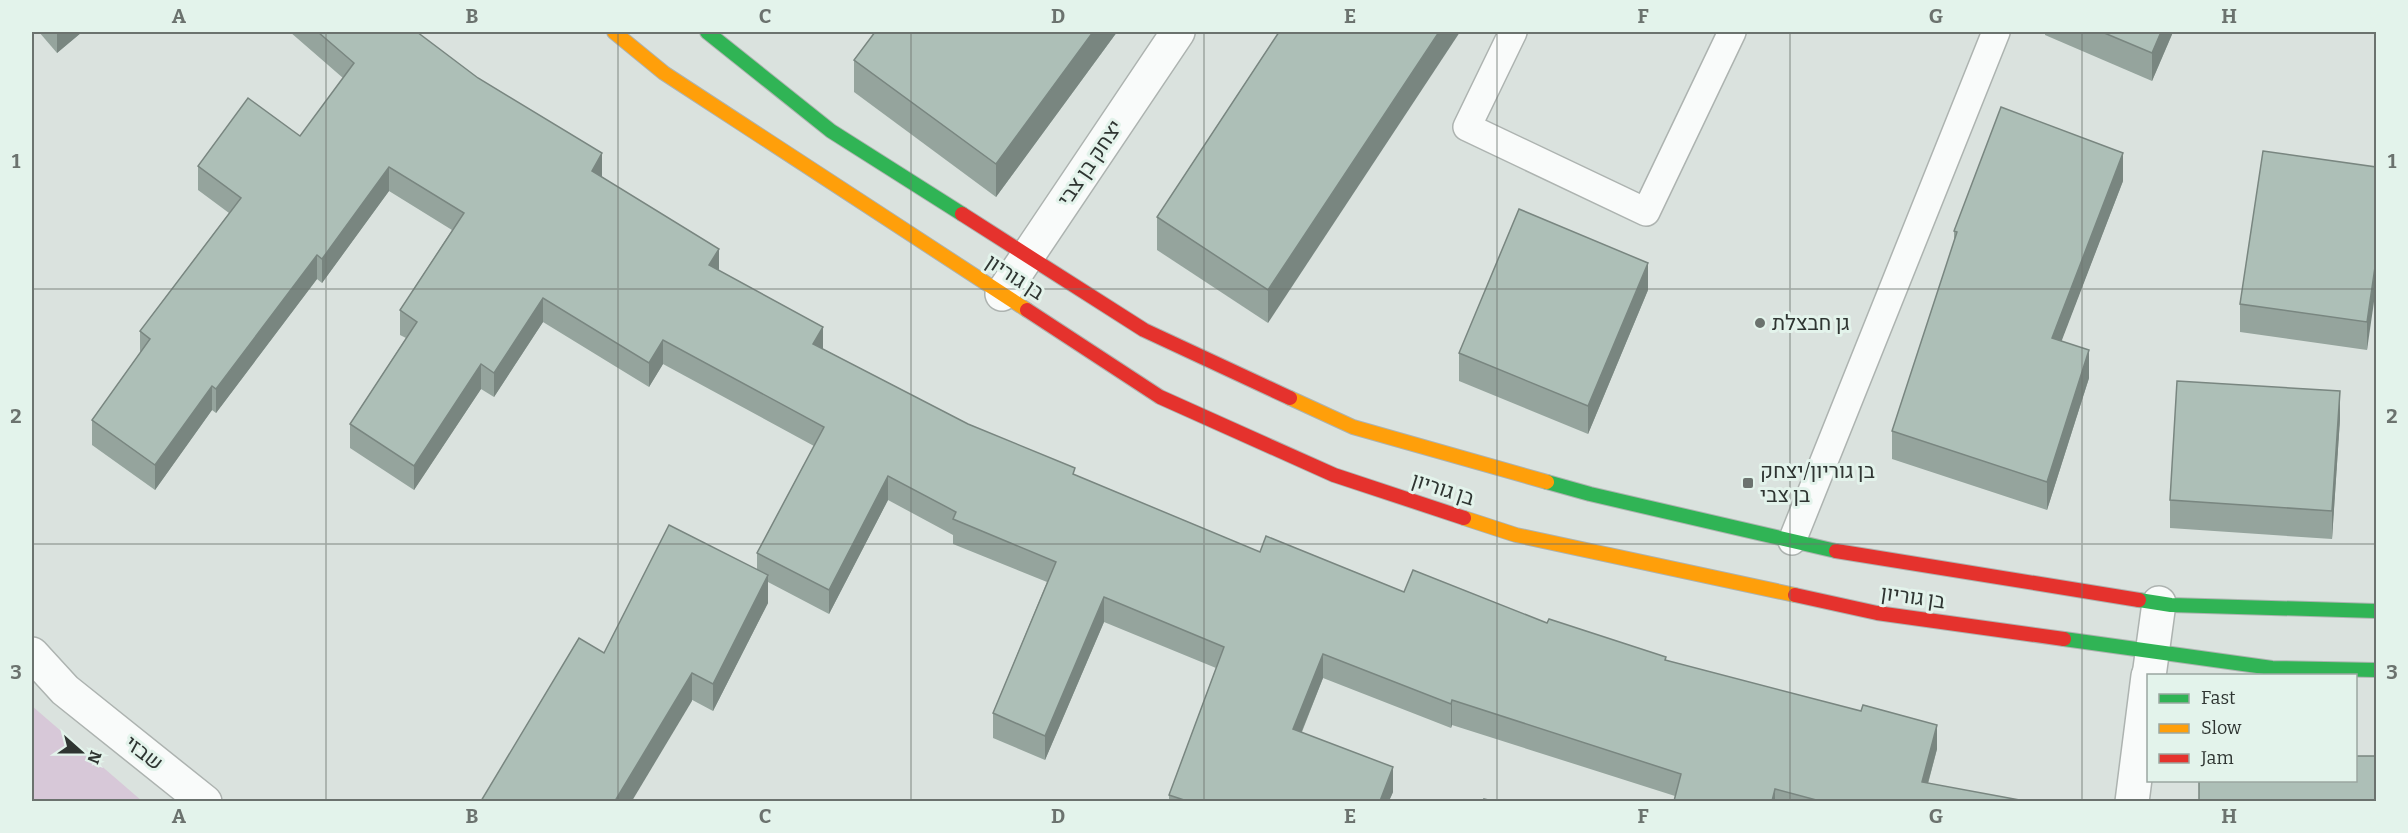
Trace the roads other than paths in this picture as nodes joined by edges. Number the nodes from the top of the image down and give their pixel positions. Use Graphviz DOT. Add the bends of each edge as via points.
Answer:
graph roads {
  1 [pos="614,32"];
  2 [pos="707,32"];
  3 [pos="1178,32"];
  4 [pos="1513,32"];
  5 [pos="1732,32"];
  6 [pos="1996,32"];
  7 [pos="1029,256"];
  8 [pos="1002,294"];
  9 [pos="1792,541"];
  10 [pos="2159,603"];
  11 [pos="2376,611"];
  12 [pos="32,654"];
  13 [pos="2150,668"];
  14 [pos="2376,670"];
  15 [pos="2147,690"];
  16 [pos="205,801"];
  17 [pos="2132,801"];
  1 -- 8 [label="street, בן גוריון" via="664,73"];
  2 -- 7 [label="street, בן גוריון" via="831,131"];
  3 -- 7 [label="street, יצחק בן צבי"];
  4 -- 5 [label="lane" via="1467,127 1646,212"];
  6 -- 9 [label="lane"];
  7 -- 8 [label="street, יצחק בן צבי"];
  7 -- 9 [label="street, בן גוריון" via="1144,330 1353,427 1590,494"];
  8 -- 13 [label="street, בן גוריון" via="1160,397 1334,475 1516,535 1877,614"];
  9 -- 10 [label="street, בן גוריון"];
  10 -- 11 [label="street, בן גוריון"];
  10 -- 13 [label="street"];
  12 -- 16 [label="street, שבזי" via="65,690"];
  13 -- 14 [label="street, בן גוריון"];
  15 -- 17 [label="street"];
}
